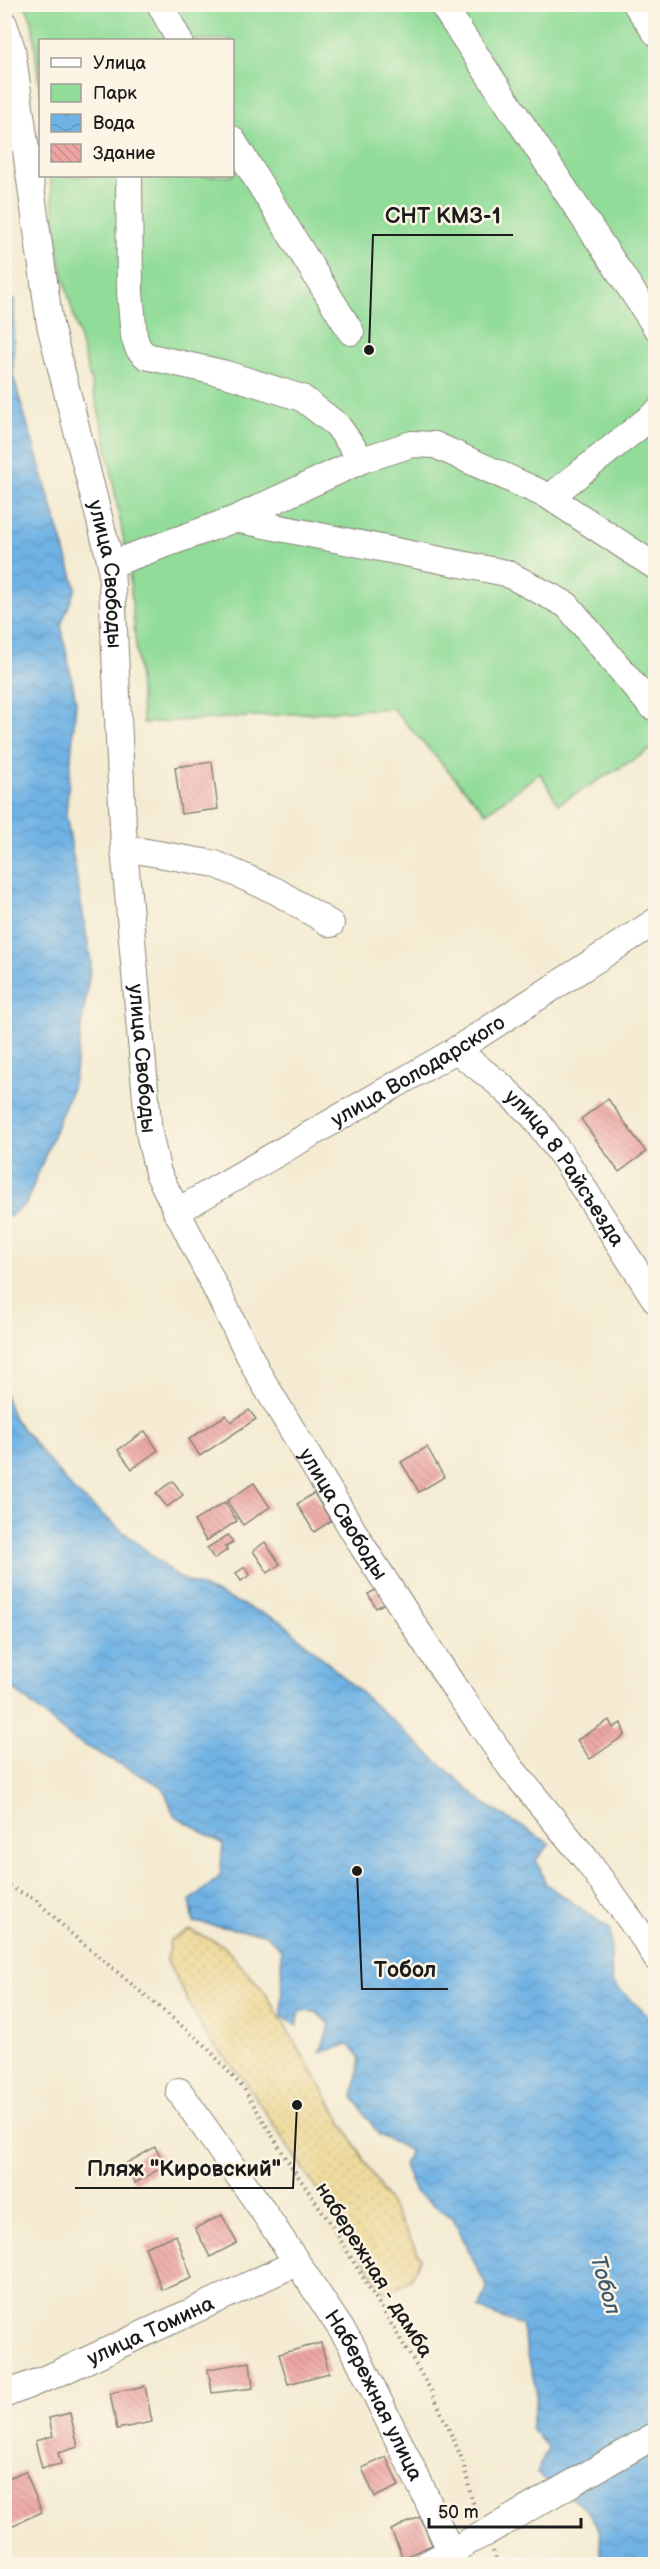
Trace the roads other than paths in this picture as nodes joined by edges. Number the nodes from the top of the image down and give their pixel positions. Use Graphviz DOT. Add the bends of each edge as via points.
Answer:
graph roads {
  1 [pos="160,4"];
  2 [pos="442,4"];
  3 [pos="636,4"];
  4 [pos="4,24"];
  5 [pos="656,33"];
  6 [pos="178,39"];
  7 [pos="8,50"];
  8 [pos="234,142"];
  9 [pos="129,177"];
  10 [pos="656,327"];
  11 [pos="351,332"];
  12 [pos="656,412"];
  13 [pos="362,460"];
  14 [pos="550,497"];
  15 [pos="234,519"];
  16 [pos="111,564"];
  17 [pos="656,567"];
  18 [pos="651,706"];
  19 [pos="124,848"];
  20 [pos="656,921"];
  21 [pos="331,924"];
  22 [pos="456,1050"];
  23 [pos="176,1212"];
  24 [pos="656,1301"];
  25 [pos="656,1958"];
  26 [pos="178,2091"];
  27 [pos="296,2263"];
  28 [pos="4,2395"];
  29 [pos="656,2435"];
  30 [pos="454,2558"];
  31 [pos="427,2565"];
  1 -- 6 [label="street"];
  2 -- 10 [label="street"];
  3 -- 5 [label="street"];
  4 -- 7 [label="street, улица Свободы"];
  7 -- 16 [label="street, улица Свободы" via="50,325"];
  8 -- 11 [label="street"];
  9 -- 13 [label="street" via="130,292 138,348 146,356 226,374 302,398 337,425"];
  12 -- 14 [label="street"];
  13 -- 14 [label="street" via="412,444 435,445"];
  13 -- 15 [label="street"];
  14 -- 17 [label="street"];
  15 -- 16 [label="street"];
  15 -- 18 [label="street" via="506,573 567,606"];
  16 -- 19 [label="street, улица Свободы"];
  19 -- 21 [label="street" via="215,864 276,891"];
  19 -- 23 [label="street, улица Свободы" via="149,1133 158,1173"];
  20 -- 22 [label="street, улица Володарского"];
  22 -- 23 [label="street, улица Володарского"];
  22 -- 24 [label="street, улица 8 Райсъезда" via="534,1117"];
  23 -- 25 [label="street, улица Свободы" via="259,1375 369,1556 511,1768 585,1858"];
  26 -- 27 [label="street, Набережная улица"];
  27 -- 28 [label="street, улица Томина"];
  27 -- 30 [label="street, Набережная улица" via="351,2344"];
  29 -- 30 [label="street" via="495,2528"];
  30 -- 31 [label="street"];
}
